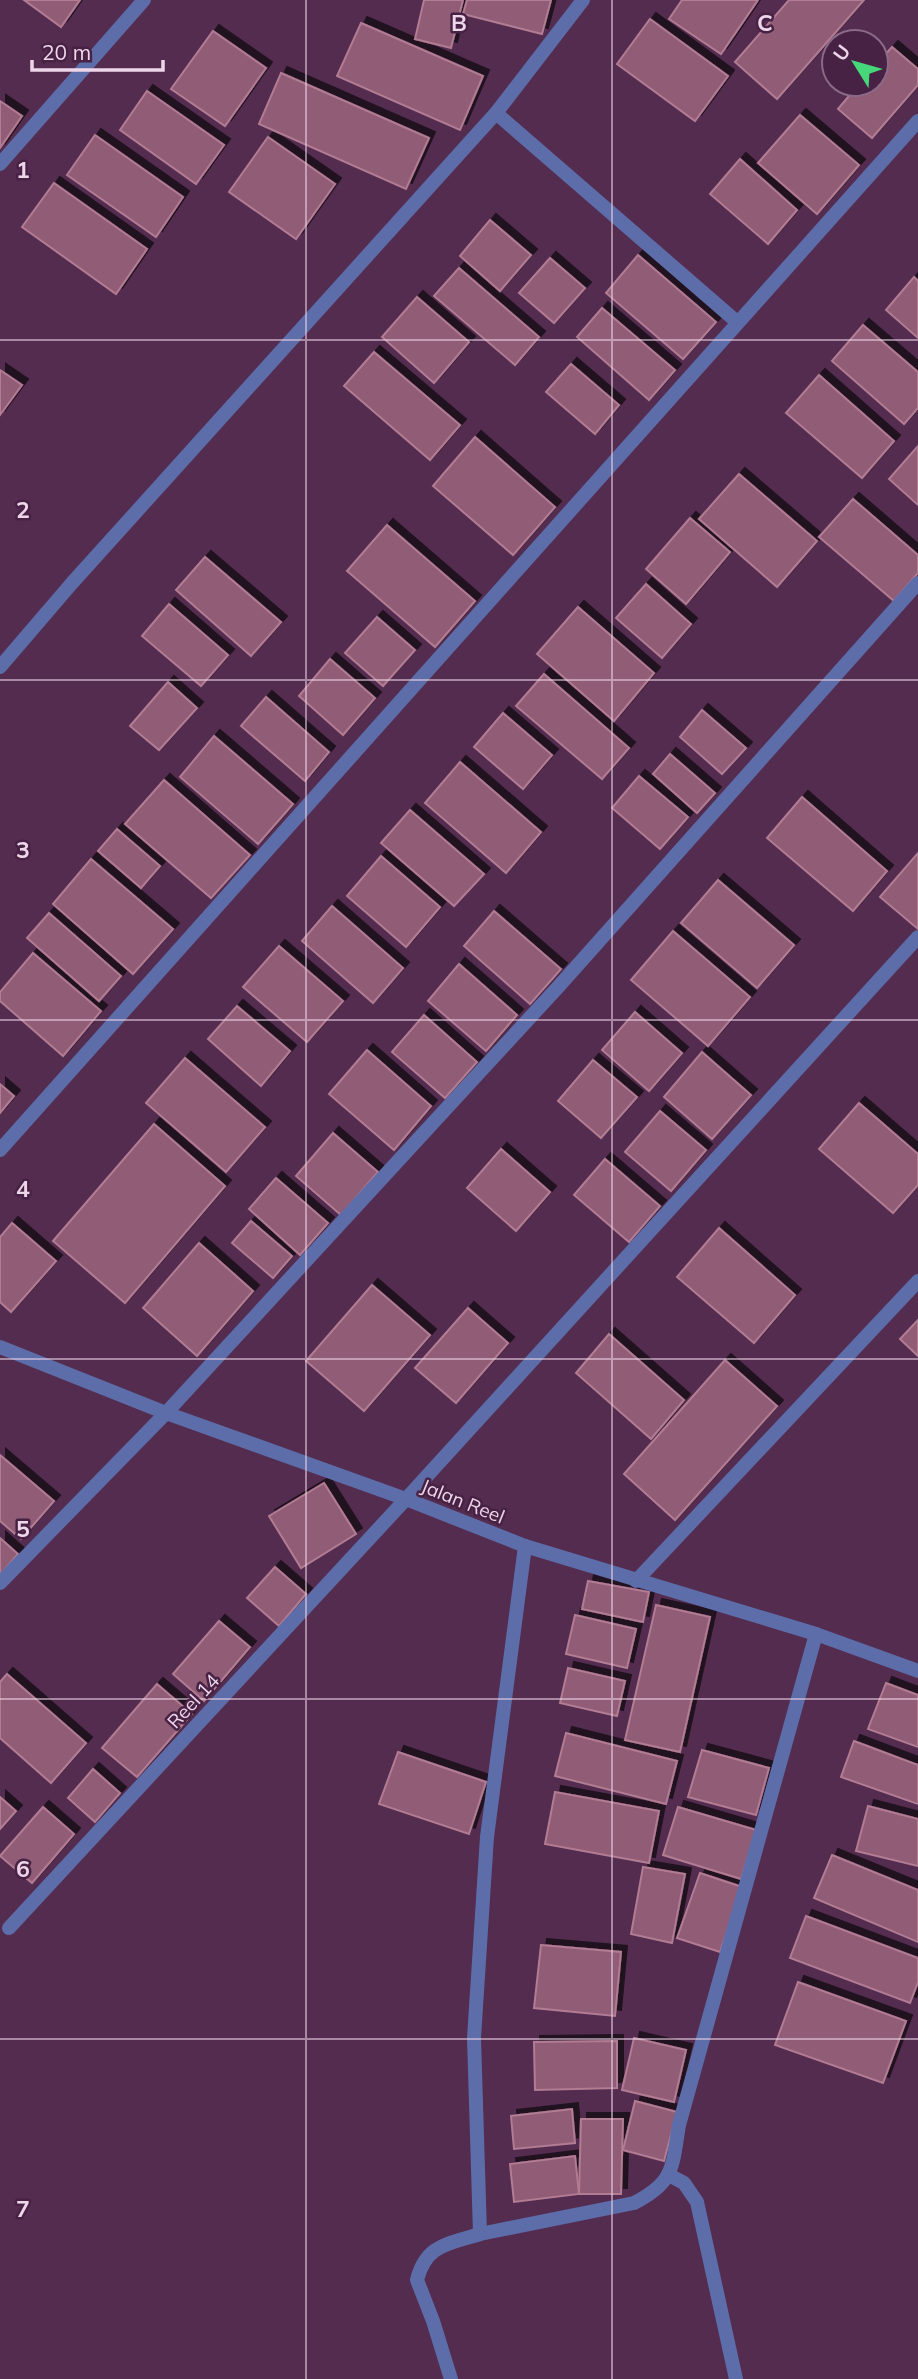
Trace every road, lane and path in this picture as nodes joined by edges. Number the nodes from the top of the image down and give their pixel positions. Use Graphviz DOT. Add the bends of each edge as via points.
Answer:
graph roads {
  1 [pos="144,0"];
  2 [pos="582,0"];
  3 [pos="496,113"];
  4 [pos="918,121"];
  5 [pos="0,164"];
  6 [pos="737,321"];
  7 [pos="918,583"];
  8 [pos="0,667"];
  9 [pos="918,937"];
  10 [pos="0,1150"];
  11 [pos="918,1281"];
  12 [pos="0,1347"];
  13 [pos="166,1413"];
  14 [pos="406,1499"];
  15 [pos="525,1546"];
  16 [pos="636,1581"];
  17 [pos="0,1583"];
  18 [pos="816,1634"];
  19 [pos="918,1671"];
  20 [pos="9,1928"];
  21 [pos="669,2175"];
  22 [pos="480,2234"];
  23 [pos="451,2379"];
  24 [pos="736,2379"];
  1 -- 5 [label="street"];
  2 -- 3 [label="street"];
  3 -- 6 [label="street"];
  3 -- 8 [label="street"];
  4 -- 6 [label="street"];
  6 -- 10 [label="street"];
  7 -- 13 [label="street" via="559,986"];
  9 -- 14 [label="street, Reel 14"];
  11 -- 16 [label="street"];
  12 -- 13 [label="street, Jalan Reel"];
  13 -- 14 [label="street, Jalan Reel"];
  13 -- 17 [label="street"];
  14 -- 15 [label="street, Jalan Reel"];
  14 -- 20 [label="street, Reel 14"];
  15 -- 16 [label="street, Jalan Reel"];
  15 -- 22 [label="street" via="487,1837 474,2038"];
  16 -- 18 [label="street, Jalan Reel"];
  18 -- 19 [label="street, Jalan Reel"];
  18 -- 21 [label="street"];
  21 -- 22 [label="street" via="657,2191 634,2203"];
  21 -- 24 [label="street" via="684,2183 697,2202"];
  22 -- 23 [label="street" via="434,2251 425,2258 417,2280"];
}
